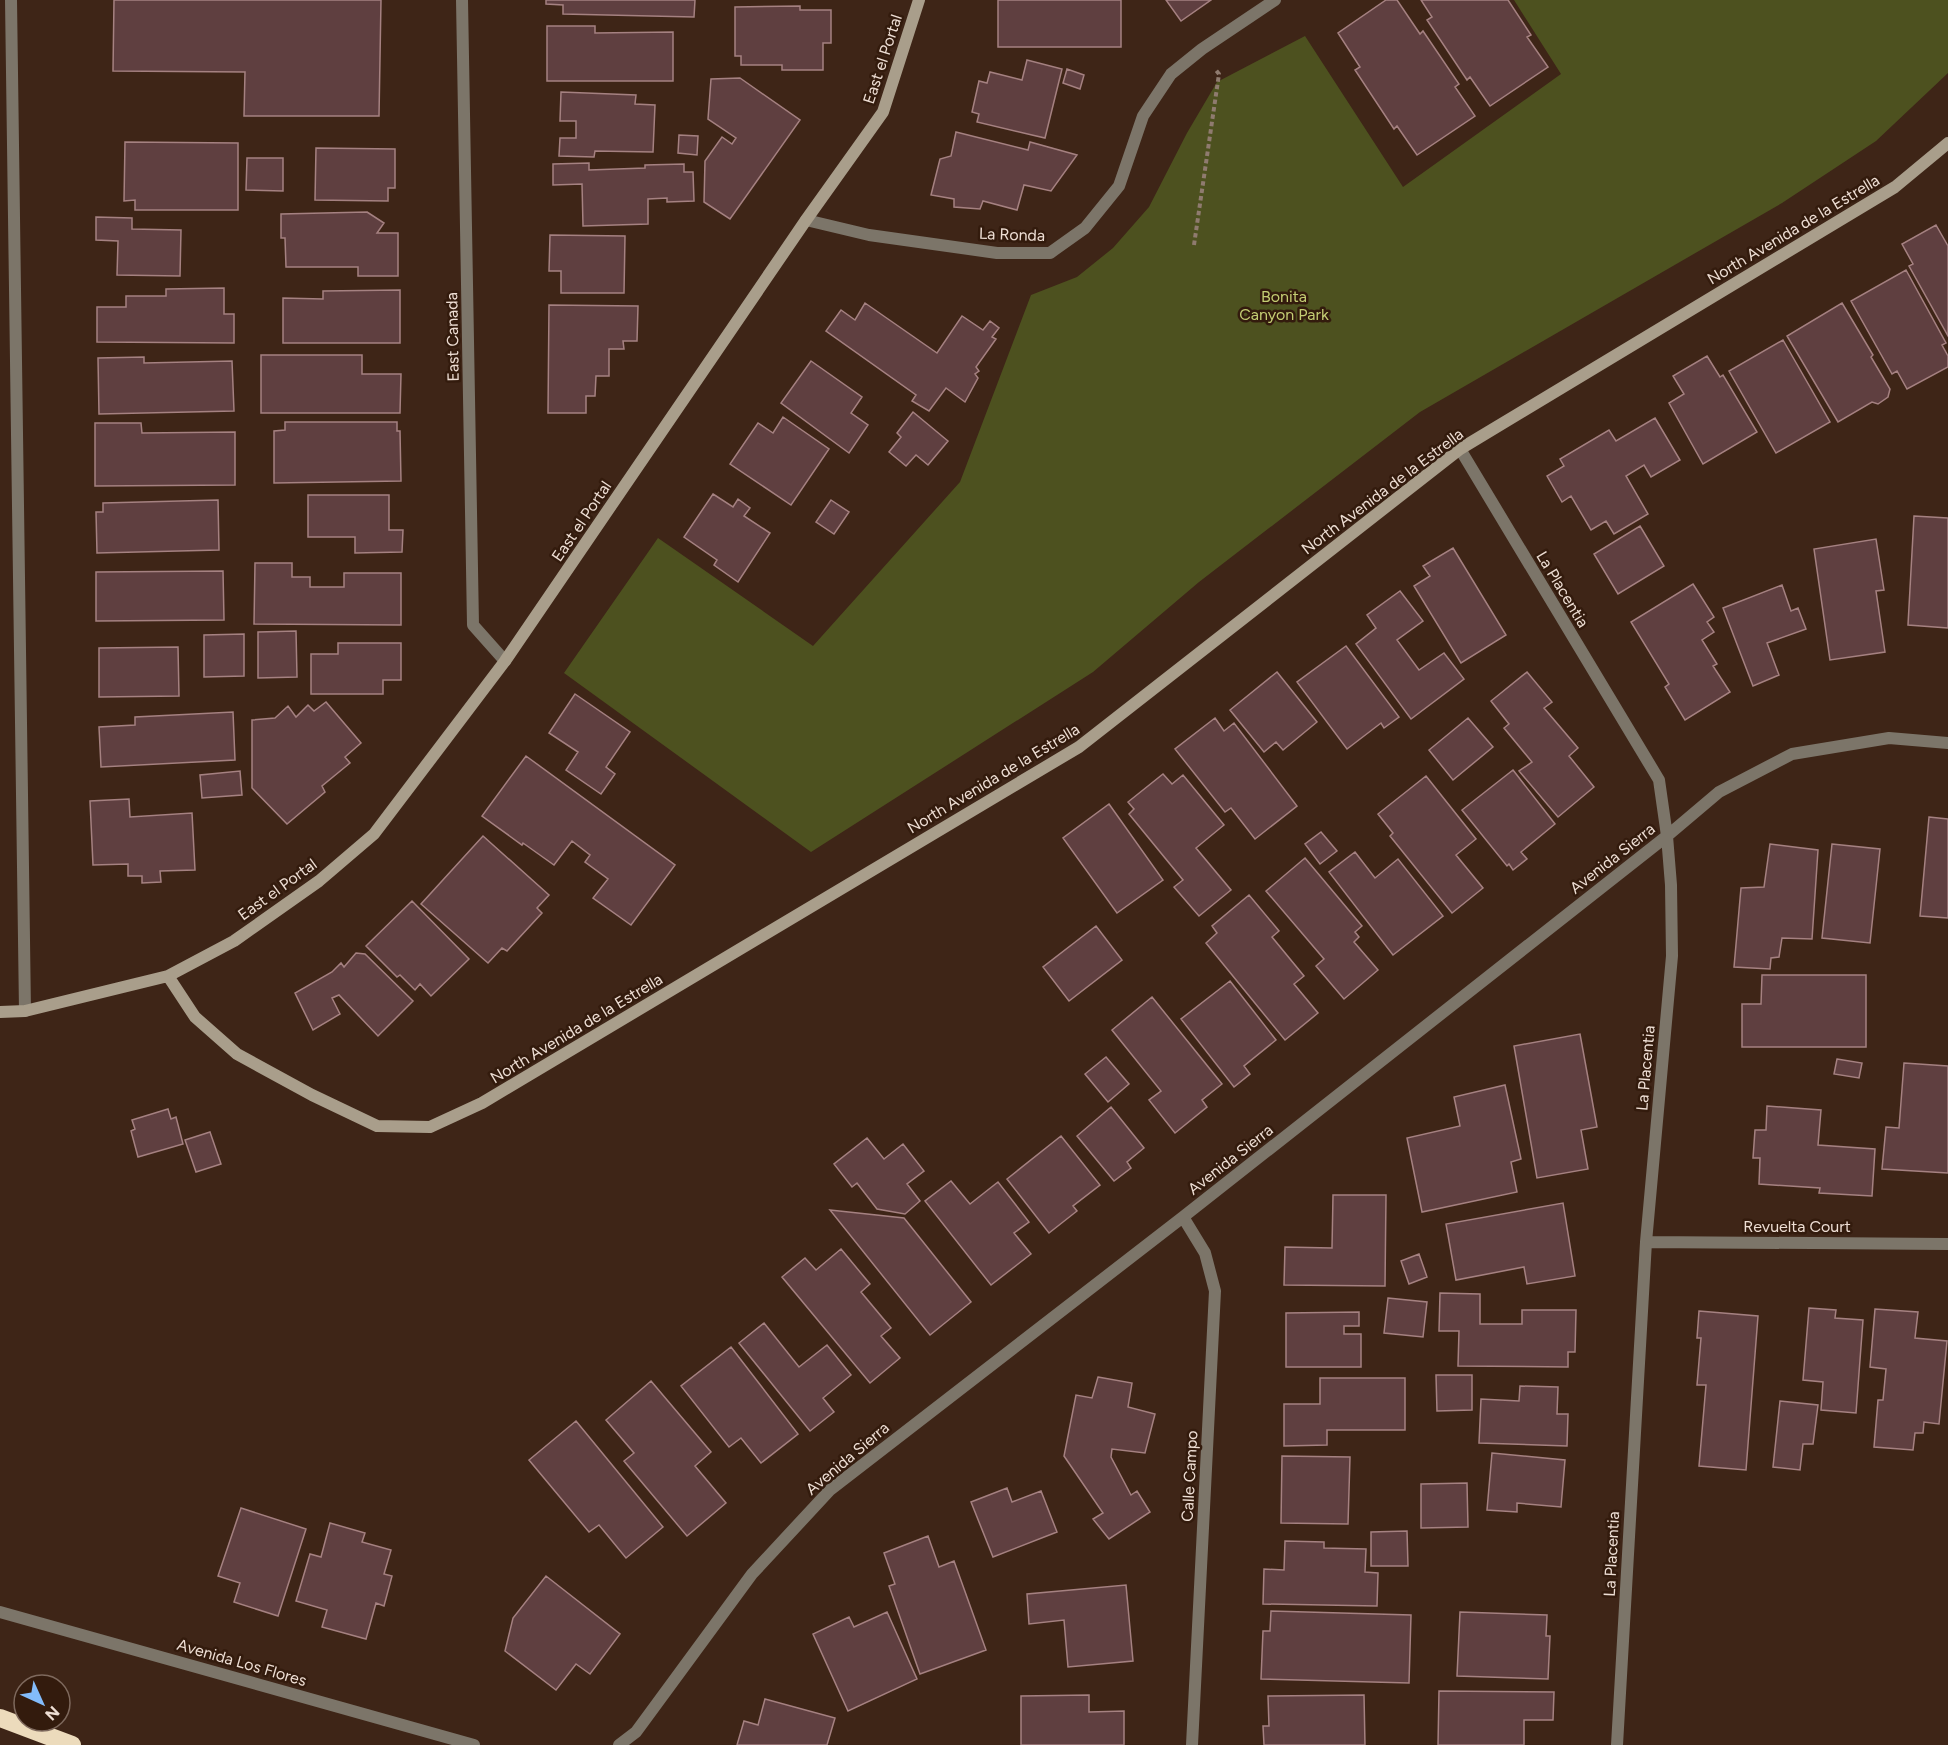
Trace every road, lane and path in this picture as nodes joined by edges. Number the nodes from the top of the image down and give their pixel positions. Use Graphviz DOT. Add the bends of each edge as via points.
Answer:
graph roads {
  1 [pos="10,0"];
  2 [pos="462,0"];
  3 [pos="919,0"];
  4 [pos="1275,0"];
  5 [pos="1202,49"];
  6 [pos="1948,142"];
  7 [pos="806,219"];
  8 [pos="1194,244"];
  9 [pos="1460,449"];
  10 [pos="505,662"];
  11 [pos="1948,743"];
  12 [pos="1667,836"];
  13 [pos="168,976"];
  14 [pos="25,1011"];
  15 [pos="0,1012"];
  16 [pos="1183,1216"];
  17 [pos="1646,1242"];
  18 [pos="1948,1244"];
  19 [pos="0,1612"];
  20 [pos="0,1718"];
  21 [pos="72,1745"];
  22 [pos="474,1745"];
  23 [pos="619,1745"];
  24 [pos="1192,1745"];
  25 [pos="1617,1745"];
  1 -- 14 [label="street"];
  2 -- 10 [label="street, East Canada" via="473,625"];
  3 -- 7 [label="street, East el Portal" via="883,112"];
  4 -- 5 [label="street, La Ronda"];
  5 -- 7 [label="street, La Ronda" via="1171,75 1143,116 1119,186 1085,228 1050,253 986,252 869,235"];
  5 -- 8 [label="path" via="1219,74"];
  6 -- 9 [label="street, North Avenida de la Estrella" via="1895,186 1852,214"];
  7 -- 10 [label="street, East el Portal"];
  9 -- 12 [label="street, La Placentia" via="1659,780"];
  9 -- 13 [label="street, North Avenida de la Estrella" via="1079,747 482,1103 430,1127 377,1126 237,1054 195,1017"];
  10 -- 13 [label="street, East el Portal" via="374,834 320,881 234,940"];
  11 -- 12 [label="street, Avenida Sierra" via="1889,738 1792,754 1719,792"];
  12 -- 16 [label="street, Avenida Sierra"];
  12 -- 17 [label="street, La Placentia" via="1672,956"];
  13 -- 14 [label="street"];
  14 -- 15 [label="street"];
  16 -- 23 [label="street, Avenida Sierra" via="830,1490 752,1574 636,1732"];
  16 -- 24 [label="street, Calle Campo" via="1205,1253 1215,1291"];
  17 -- 18 [label="street, Revuelta Court"];
  17 -- 25 [label="street, La Placentia"];
  19 -- 22 [label="street, Avenida Los Flores"];
  20 -- 21 [label="highway"];
}
